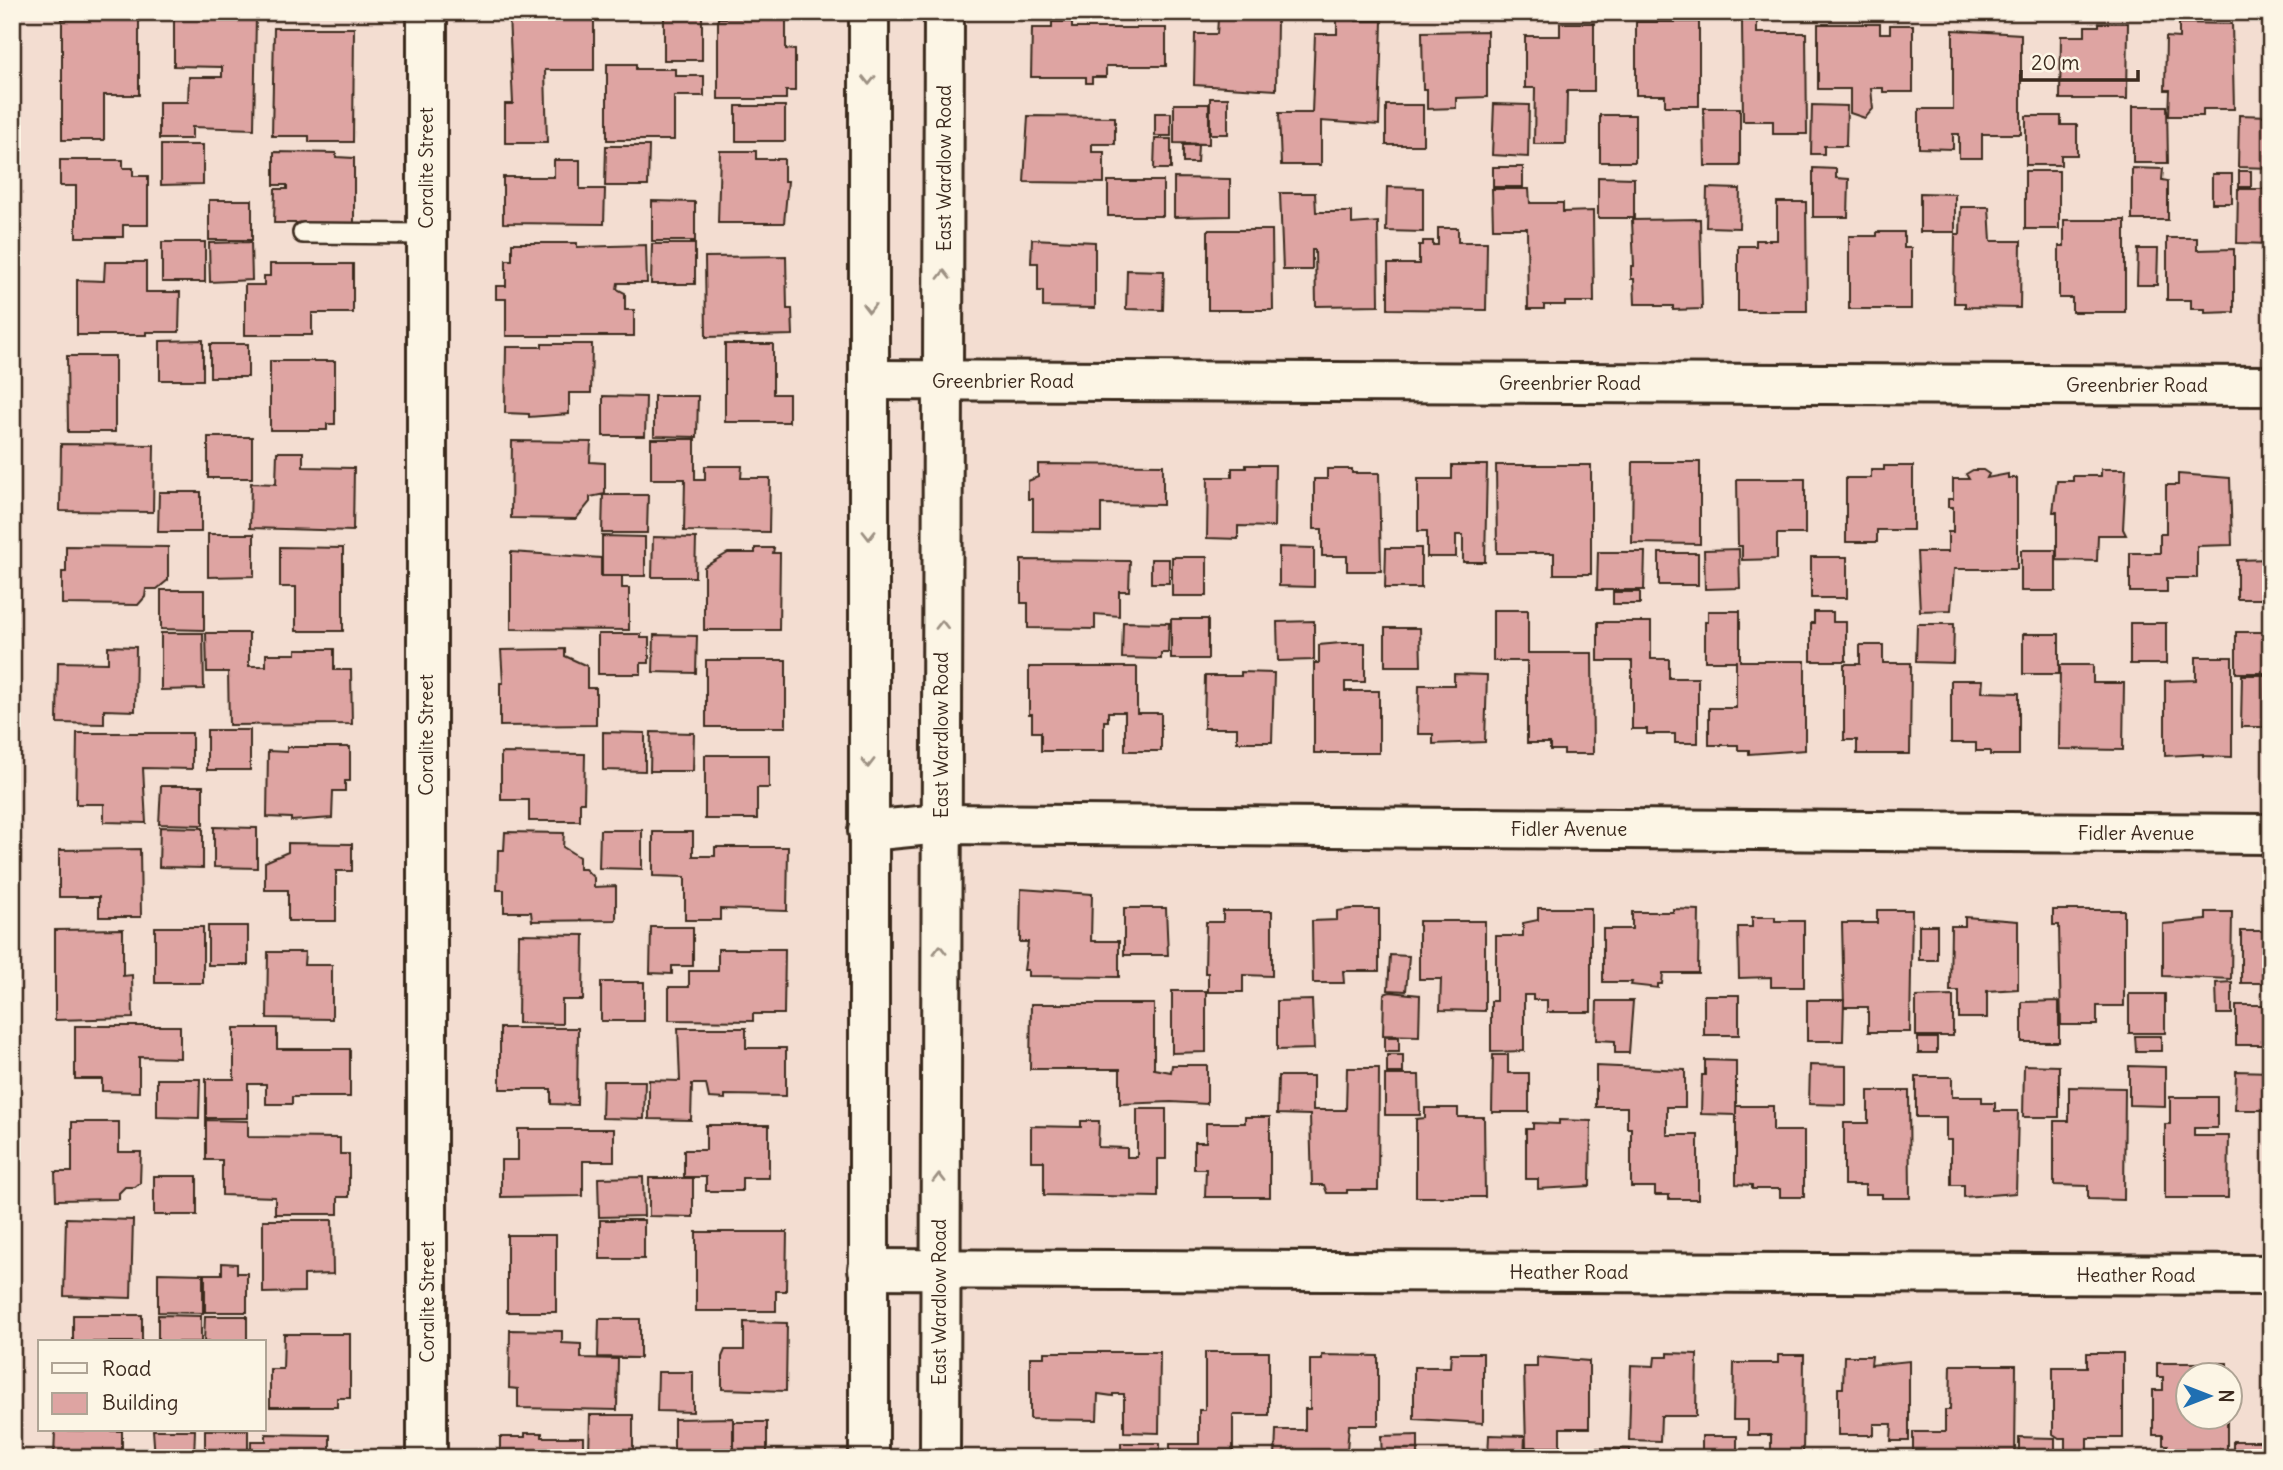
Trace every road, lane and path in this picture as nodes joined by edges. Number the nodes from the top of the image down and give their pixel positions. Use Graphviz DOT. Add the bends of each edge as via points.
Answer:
graph roads {
  1 [pos="427,12"];
  2 [pos="869,12"];
  3 [pos="944,12"];
  4 [pos="303,233"];
  5 [pos="425,234"];
  6 [pos="869,380"];
  7 [pos="944,381"];
  8 [pos="2271,386"];
  9 [pos="940,824"];
  10 [pos="867,831"];
  11 [pos="2271,834"];
  12 [pos="868,1269"];
  13 [pos="939,1270"];
  14 [pos="2271,1275"];
  15 [pos="427,1458"];
  16 [pos="869,1458"];
  17 [pos="940,1458"];
  1 -- 5 [label="street, Coralite Street"];
  2 -- 6 [label="street, one-way"];
  7 -- 3 [label="street, East Wardlow Road, one-way"];
  4 -- 5 [label="lane"];
  5 -- 15 [label="street, Coralite Street"];
  6 -- 7 [label="street, Greenbrier Road"];
  6 -- 10 [label="street, one-way"];
  7 -- 8 [label="street, Greenbrier Road"];
  9 -- 7 [label="street, East Wardlow Road, one-way"];
  9 -- 10 [label="street, Fidler Avenue"];
  9 -- 11 [label="street, Fidler Avenue"];
  13 -- 9 [label="street, East Wardlow Road, one-way"];
  10 -- 12 [label="street"];
  12 -- 13 [label="street, Heather Road"];
  12 -- 16 [label="street"];
  13 -- 14 [label="street, Heather Road"];
  13 -- 17 [label="street, East Wardlow Road"];
}
